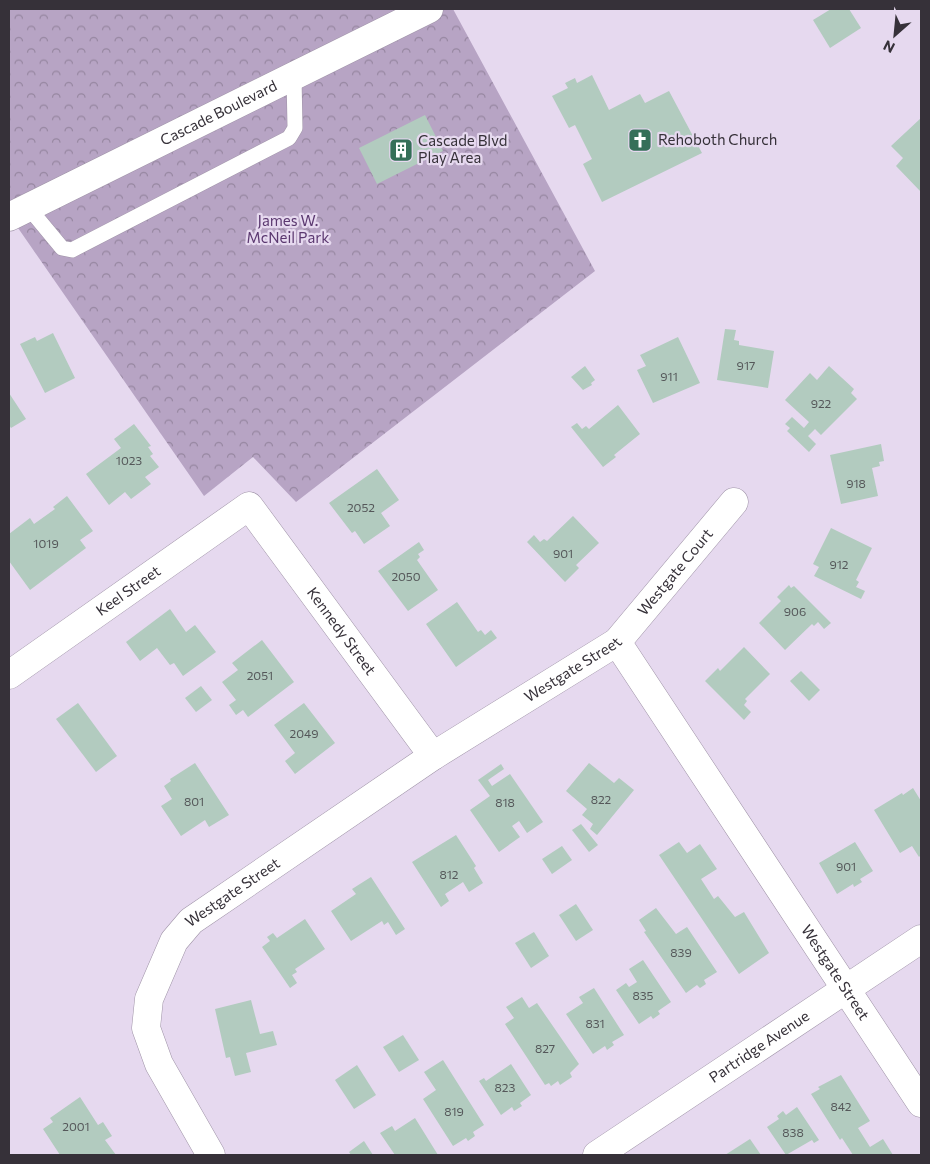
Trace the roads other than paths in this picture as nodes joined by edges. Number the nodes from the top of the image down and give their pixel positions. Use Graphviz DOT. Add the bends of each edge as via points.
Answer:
graph roads {
  1 [pos="429,9"];
  2 [pos="294,76"];
  3 [pos="18,212"];
  4 [pos="734,502"];
  5 [pos="248,506"];
  6 [pos="617,642"];
  7 [pos="9,675"];
  8 [pos="433,756"];
  9 [pos="921,939"];
  10 [pos="847,988"];
  11 [pos="921,1103"];
  12 [pos="211,1155"];
  13 [pos="597,1155"];
  1 -- 2 [label="street, Cascade Boulevard"];
  2 -- 3 [label="street, Cascade Boulevard"];
  2 -- 3 [label="lane" via="295,128 289,138 72,250 62,248"];
  4 -- 6 [label="street, Westgate Court"];
  5 -- 7 [label="street, Keel Street"];
  5 -- 8 [label="street, Kennedy Street"];
  6 -- 8 [label="street, Westgate Street"];
  6 -- 10 [label="street, Westgate Street"];
  8 -- 12 [label="street, Westgate Street" via="191,921 174,942 149,999 146,1028 159,1064"];
  9 -- 10 [label="street, Partridge Avenue"];
  10 -- 11 [label="street, Westgate Street"];
  10 -- 13 [label="street, Partridge Avenue"];
}
